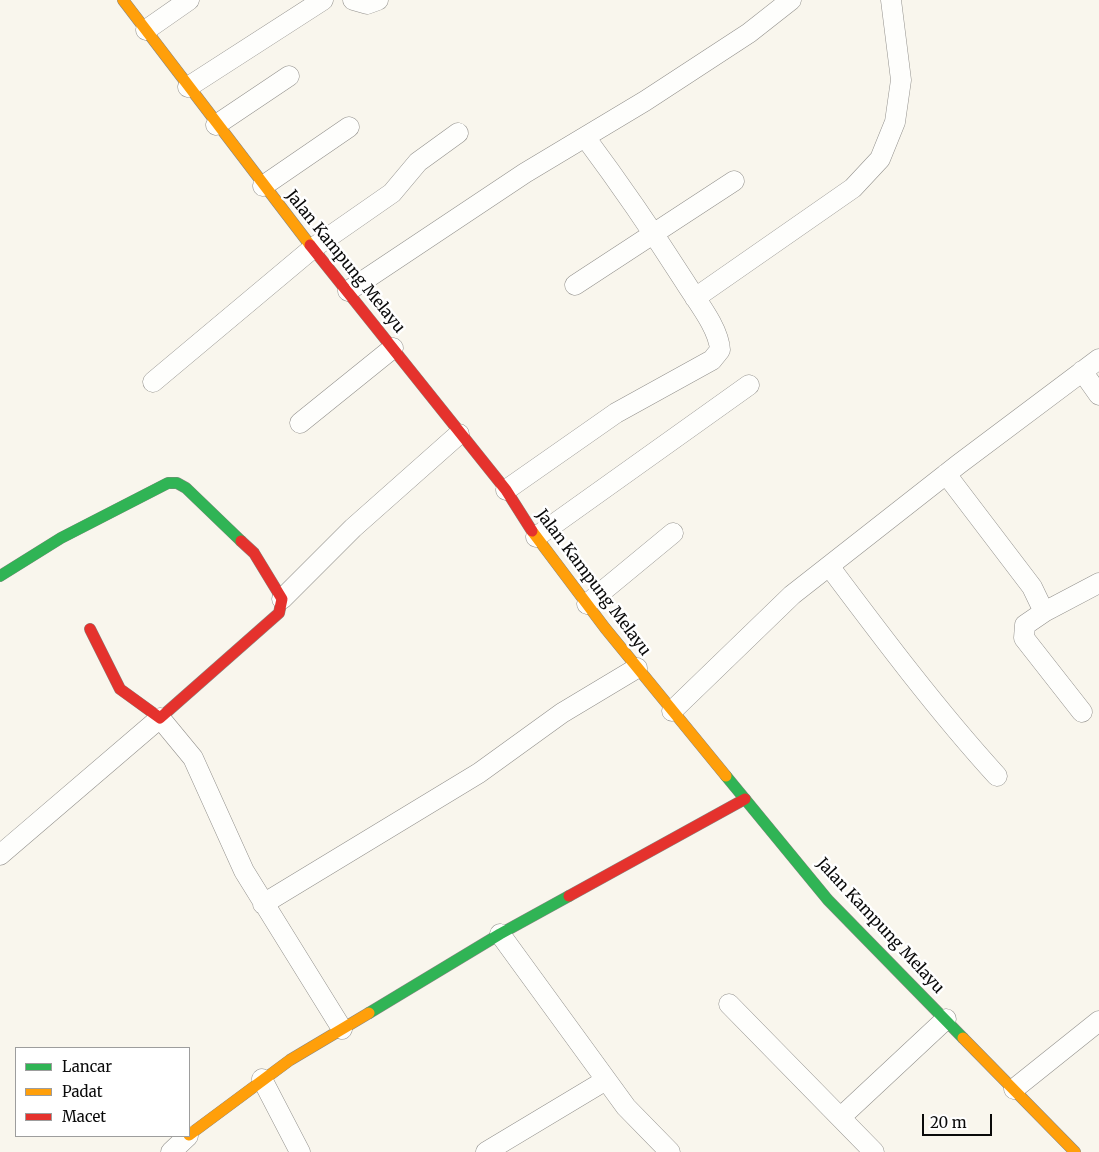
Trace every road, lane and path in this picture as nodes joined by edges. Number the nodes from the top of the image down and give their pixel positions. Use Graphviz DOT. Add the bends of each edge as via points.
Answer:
graph roads {
  1 [pos="123,0"];
  2 [pos="189,0"];
  3 [pos="322,0"];
  4 [pos="353,0"];
  5 [pos="378,0"];
  6 [pos="791,0"];
  7 [pos="891,0"];
  8 [pos="146,30"];
  9 [pos="289,76"];
  10 [pos="188,87"];
  11 [pos="216,124"];
  12 [pos="349,127"];
  13 [pos="458,133"];
  14 [pos="585,137"];
  15 [pos="734,181"];
  16 [pos="263,186"];
  17 [pos="654,233"];
  18 [pos="314,248"];
  19 [pos="575,285"];
  20 [pos="348,292"];
  21 [pos="695,298"];
  22 [pos="393,348"];
  23 [pos="1099,359"];
  24 [pos="1082,371"];
  25 [pos="153,382"];
  26 [pos="749,385"];
  27 [pos="1099,394"];
  28 [pos="300,423"];
  29 [pos="459,434"];
  30 [pos="946,474"];
  31 [pos="506,490"];
  32 [pos="673,533"];
  33 [pos="536,537"];
  34 [pos="829,566"];
  35 [pos="0,576"];
  36 [pos="1099,583"];
  37 [pos="282,599"];
  38 [pos="587,604"];
  39 [pos="1044,612"];
  40 [pos="90,629"];
  41 [pos="637,668"];
  42 [pos="672,711"];
  43 [pos="1082,712"];
  44 [pos="160,718"];
  45 [pos="997,776"];
  46 [pos="745,799"];
  47 [pos="0,855"];
  48 [pos="263,904"];
  49 [pos="500,934"];
  50 [pos="729,1004"];
  51 [pos="946,1019"];
  52 [pos="1099,1021"];
  53 [pos="342,1029"];
  54 [pos="262,1079"];
  55 [pos="606,1080"];
  56 [pos="1014,1089"];
  57 [pos="841,1117"];
  58 [pos="190,1135"];
  59 [pos="188,1137"];
  60 [pos="171,1152"];
  61 [pos="300,1152"];
  62 [pos="486,1152"];
  63 [pos="670,1152"];
  64 [pos="874,1152"];
  65 [pos="1075,1152"];
  1 -- 8 [label="main road, Jalan Kampung Melayu"];
  2 -- 8 [label="street"];
  3 -- 10 [label="street"];
  4 -- 5 [label="street" via="367,4"];
  6 -- 14 [label="street" via="749,33"];
  7 -- 21 [label="street" via="901,80 895,122 880,159 853,188"];
  8 -- 10 [label="main road, Jalan Kampung Melayu"];
  9 -- 11 [label="street"];
  10 -- 11 [label="main road, Jalan Kampung Melayu"];
  11 -- 16 [label="main road, Jalan Kampung Melayu"];
  12 -- 16 [label="street"];
  13 -- 18 [label="street" via="418,162 392,193"];
  14 -- 17 [label="street"];
  14 -- 20 [label="street" via="525,173"];
  15 -- 17 [label="street"];
  16 -- 18 [label="main road, Jalan Kampung Melayu"];
  17 -- 19 [label="street"];
  17 -- 21 [label="street"];
  18 -- 20 [label="main road, Jalan Kampung Melayu"];
  18 -- 25 [label="street"];
  20 -- 22 [label="main road, Jalan Kampung Melayu"];
  21 -- 31 [label="street" via="719,344 720,350 712,360 616,413"];
  22 -- 28 [label="street"];
  22 -- 29 [label="main road, Jalan Kampung Melayu"];
  23 -- 24 [label="street"];
  24 -- 27 [label="street"];
  24 -- 30 [label="street"];
  26 -- 33 [label="street"];
  29 -- 31 [label="main road, Jalan Kampung Melayu"];
  29 -- 37 [label="street" via="353,528"];
  30 -- 34 [label="street"];
  30 -- 39 [label="street" via="1032,587"];
  31 -- 33 [label="main road, Jalan Kampung Melayu"];
  32 -- 38 [label="street"];
  33 -- 38 [label="main road, Jalan Kampung Melayu"];
  34 -- 42 [label="street" via="792,595"];
  34 -- 45 [label="street" via="892,651"];
  35 -- 37 [label="main road" via="87,524 168,483 178,483 254,553"];
  36 -- 39 [label="street"];
  37 -- 44 [label="main road" via="279,613"];
  38 -- 41 [label="main road, Jalan Kampung Melayu"];
  39 -- 43 [label="street" via="1026,624 1024,638"];
  40 -- 44 [label="main road" via="120,689"];
  41 -- 42 [label="main road, Jalan Kampung Melayu"];
  41 -- 48 [label="street" via="562,712 479,773"];
  42 -- 46 [label="main road, Jalan Kampung Melayu"];
  44 -- 47 [label="street"];
  44 -- 48 [label="street" via="193,758 244,871"];
  46 -- 49 [label="main road"];
  46 -- 51 [label="main road, Jalan Kampung Melayu" via="828,900"];
  48 -- 53 [label="street"];
  49 -- 53 [label="main road"];
  49 -- 55 [label="street"];
  50 -- 57 [label="street"];
  51 -- 56 [label="main road, Jalan Kampung Melayu"];
  51 -- 57 [label="street"];
  52 -- 56 [label="street"];
  53 -- 54 [label="main road"];
  54 -- 58 [label="main road"];
  54 -- 61 [label="street"];
  55 -- 62 [label="street"];
  55 -- 63 [label="street" via="626,1107"];
  56 -- 65 [label="main road, Jalan Kampung Melayu"];
  57 -- 64 [label="street"];
  59 -- 60 [label="street"];
}
